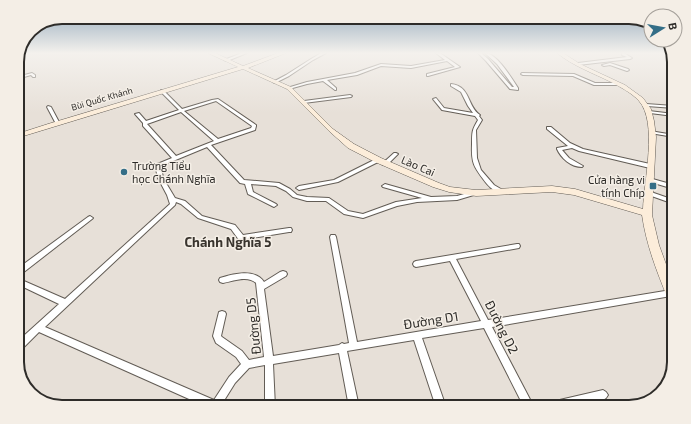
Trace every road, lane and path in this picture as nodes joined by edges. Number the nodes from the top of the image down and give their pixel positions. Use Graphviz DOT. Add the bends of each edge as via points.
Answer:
graph roads {
  1 [pos="229,73"];
  2 [pos="256,73"];
  3 [pos="290,73"];
  4 [pos="359,73"];
  5 [pos="436,73"];
  6 [pos="498,73"];
  7 [pos="505,73"];
  8 [pos="594,73"];
  9 [pos="523,74"];
  10 [pos="428,75"];
  11 [pos="324,80"];
  12 [pos="275,82"];
  13 [pos="616,84"];
  14 [pos="452,85"];
  15 [pos="289,88"];
  16 [pos="335,89"];
  17 [pos="162,91"];
  18 [pos="350,96"];
  19 [pos="435,99"];
  20 [pos="304,102"];
  21 [pos="667,107"];
  22 [pos="49,108"];
  23 [pos="648,108"];
  24 [pos="182,111"];
  25 [pos="667,113"];
  26 [pos="137,114"];
  27 [pos="478,115"];
  28 [pos="57,122"];
  29 [pos="145,123"];
  30 [pos="549,128"];
  31 [pos="652,132"];
  32 [pos="24,134"];
  33 [pos="667,135"];
  34 [pos="217,141"];
  35 [pos="208,145"];
  36 [pos="573,146"];
  37 [pos="396,154"];
  38 [pos="175,158"];
  39 [pos="381,162"];
  40 [pos="580,166"];
  41 [pos="650,166"];
  42 [pos="649,180"];
  43 [pos="248,183"];
  44 [pos="667,185"];
  45 [pos="385,186"];
  46 [pos="299,188"];
  47 [pos="476,193"];
  48 [pos="504,193"];
  49 [pos="648,193"];
  50 [pos="432,199"];
  51 [pos="173,200"];
  52 [pos="667,200"];
  53 [pos="274,205"];
  54 [pos="648,214"];
  55 [pos="90,218"];
  56 [pos="289,230"];
  57 [pos="333,237"];
  58 [pos="517,246"];
  59 [pos="452,258"];
  60 [pos="416,264"];
  61 [pos="24,268"];
  62 [pos="283,274"];
  63 [pos="667,279"];
  64 [pos="223,280"];
  65 [pos="24,284"];
  66 [pos="262,287"];
  67 [pos="667,297"];
  68 [pos="65,304"];
  69 [pos="222,314"];
  70 [pos="487,324"];
  71 [pos="38,328"];
  72 [pos="417,335"];
  73 [pos="24,341"];
  74 [pos="354,345"];
  75 [pos="342,347"];
  76 [pos="269,360"];
  77 [pos="247,364"];
  78 [pos="603,396"];
  79 [pos="199,400"];
  80 [pos="219,400"];
  81 [pos="270,400"];
  82 [pos="353,400"];
  83 [pos="439,400"];
  84 [pos="525,400"];
  85 [pos="584,400"];
  1 -- 17 [label="street, Bùi Quốc Khánh"];
  2 -- 12 [label="street, Lào Cai"];
  3 -- 12 [label="street"];
  4 -- 11 [label="street"];
  5 -- 10 [label="street"];
  6 -- 7 [label="street" via="511,88 517,89"];
  8 -- 13 [label="street"];
  9 -- 13 [label="street" via="574,75 594,84"];
  11 -- 15 [label="street"];
  11 -- 16 [label="street"];
  12 -- 15 [label="street, Lào Cai"];
  13 -- 23 [label="street" via="636,95"];
  14 -- 27 [label="street" via="463,91 470,106"];
  15 -- 20 [label="street, Lào Cai"];
  17 -- 24 [label="street"];
  17 -- 28 [label="street, Bùi Quốc Khánh"];
  18 -- 20 [label="street"];
  19 -- 27 [label="street" via="443,109"];
  20 -- 39 [label="street, Lào Cai" via="343,140"];
  21 -- 23 [label="street"];
  22 -- 28 [label="street"];
  23 -- 25 [label="street"];
  23 -- 31 [label="street"];
  24 -- 29 [label="street"];
  24 -- 34 [label="street"];
  24 -- 34 [label="street" via="217,100 254,126 253,129"];
  26 -- 29 [label="street"];
  27 -- 48 [label="street" via="480,120 474,130 474,158 479,170 492,186"];
  28 -- 32 [label="street, Bùi Quốc Khánh"];
  29 -- 38 [label="street"];
  30 -- 36 [label="street"];
  31 -- 33 [label="street"];
  31 -- 41 [label="street"];
  34 -- 35 [label="street"];
  35 -- 38 [label="street"];
  35 -- 43 [label="street" via="241,182"];
  36 -- 40 [label="street" via="559,149 568,160"];
  36 -- 41 [label="street"];
  37 -- 39 [label="street"];
  38 -- 51 [label="street" via="158,165 160,182"];
  39 -- 46 [label="street" via="336,181"];
  39 -- 47 [label="street, Lào Cai" via="436,186"];
  41 -- 42 [label="street"];
  42 -- 44 [label="street"];
  42 -- 49 [label="street"];
  43 -- 50 [label="street" via="277,184 295,196 327,200 346,213 363,216 396,204"];
  43 -- 53 [label="street" via="250,193"];
  45 -- 50 [label="street"];
  47 -- 48 [label="street, Lào Cai"];
  47 -- 50 [label="street" via="457,198"];
  48 -- 54 [label="street, Lào Cai" via="552,189 575,192"];
  49 -- 52 [label="street"];
  49 -- 54 [label="street"];
  51 -- 56 [label="street" via="183,202 200,217 233,227 241,238"];
  51 -- 68 [label="street" via="173,204"];
  54 -- 63 [label="street"];
  55 -- 61 [label="street"];
  57 -- 74 [label="street"];
  58 -- 59 [label="street"];
  59 -- 60 [label="street"];
  59 -- 70 [label="street, Đường D2"];
  62 -- 66 [label="street"];
  64 -- 66 [label="street, Đường D5" via="251,276 258,279"];
  65 -- 68 [label="street"];
  66 -- 76 [label="street, Đường D5"];
  67 -- 70 [label="street, Đường D1"];
  68 -- 71 [label="street"];
  69 -- 77 [label="street" via="217,336 219,340"];
  70 -- 72 [label="street, Đường D1"];
  70 -- 84 [label="street, Đường D2"];
  71 -- 73 [label="street"];
  71 -- 79 [label="street"];
  72 -- 74 [label="street, Đường D1"];
  72 -- 83 [label="street"];
  74 -- 75 [label="street, Đường D1"];
  75 -- 76 [label="street, Đường D1"];
  75 -- 82 [label="street"];
  76 -- 77 [label="street, Đường D1"];
  76 -- 81 [label="street, Đường D5"];
  77 -- 80 [label="street" via="232,380"];
  78 -- 85 [label="street"];
}
